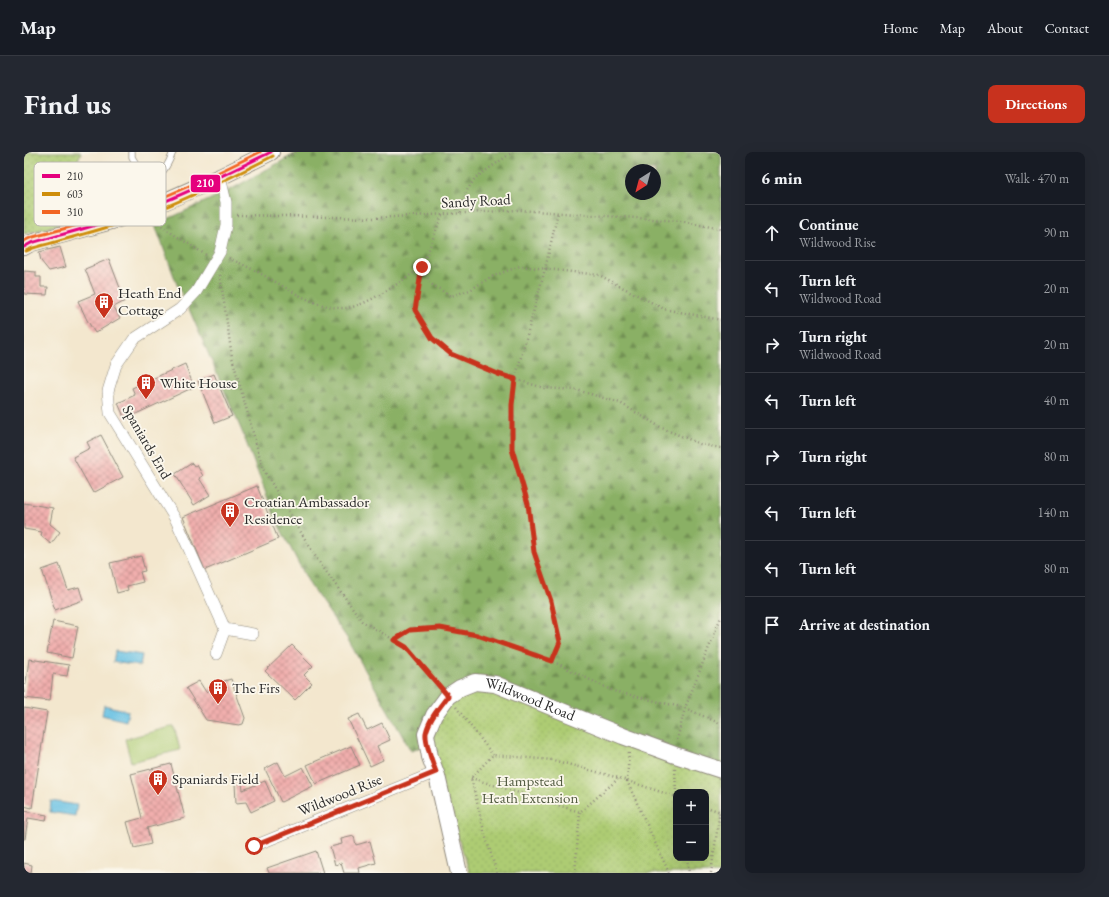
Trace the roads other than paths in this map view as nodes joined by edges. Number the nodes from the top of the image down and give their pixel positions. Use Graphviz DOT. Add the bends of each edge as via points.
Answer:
graph roads {
  1 [pos="132,152"];
  2 [pos="173,152"];
  3 [pos="271,152"];
  4 [pos="135,162"];
  5 [pos="166,168"];
  6 [pos="220,177"];
  7 [pos="166,201"];
  8 [pos="93,226"];
  9 [pos="24,247"];
  10 [pos="224,629"];
  11 [pos="253,634"];
  12 [pos="216,654"];
  13 [pos="721,770"];
  14 [pos="436,772"];
  15 [pos="254,846"];
  16 [pos="459,873"];
  1 -- 4 [label="lane"];
  2 -- 5 [label="lane"];
  3 -- 6 [label="street"];
  6 -- 7 [label="street"];
  6 -- 10 [label="street, Spaniards End" via="226,202 226,224 220,252 196,292 180,309 134,339 116,365 108,391 110,413 176,520"];
  8 -- 9 [label="street"];
  10 -- 11 [label="street"];
  10 -- 12 [label="street"];
  13 -- 14 [label="street, Wildwood Road" via="630,738 495,684 475,682 448,696 434,715 426,734"];
  14 -- 15 [label="street, Wildwood Rise"];
  14 -- 16 [label="street, Wildwood Road"];
}
